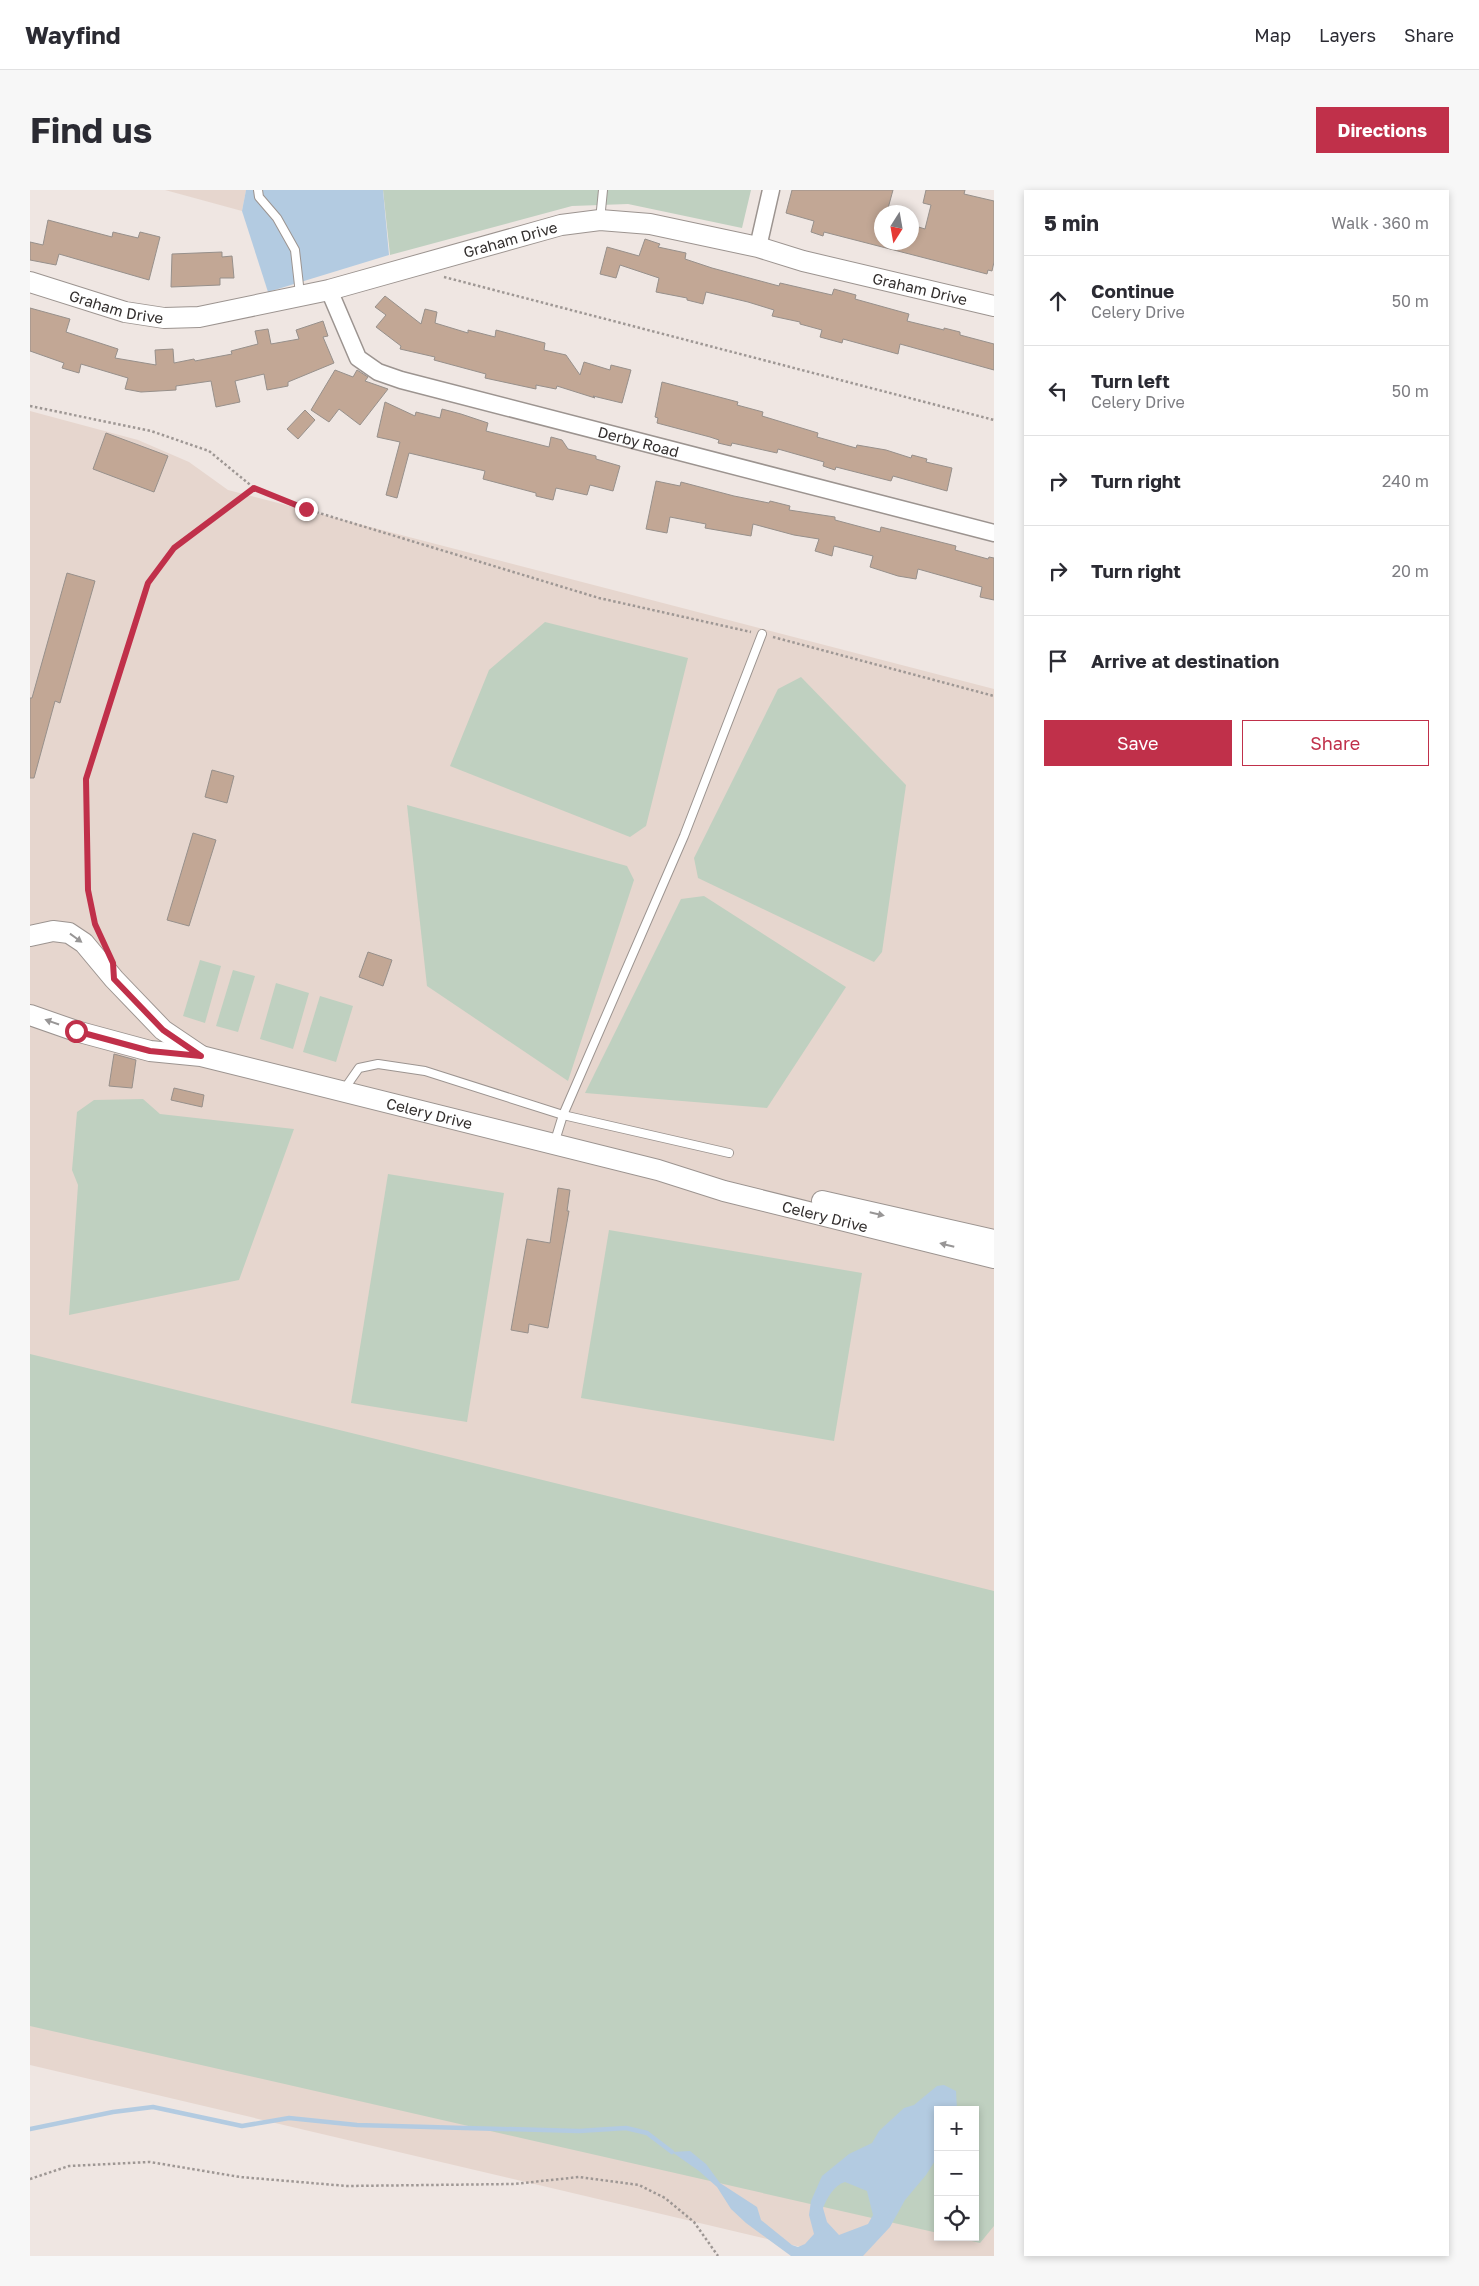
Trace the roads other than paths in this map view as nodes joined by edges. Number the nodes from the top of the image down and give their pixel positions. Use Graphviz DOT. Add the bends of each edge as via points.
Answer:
graph roads {
  1 [pos="258,190"];
  2 [pos="603,190"];
  3 [pos="771,190"];
  4 [pos="600,220"];
  5 [pos="758,247"];
  6 [pos="30,282"];
  7 [pos="329,290"];
  8 [pos="301,296"];
  9 [pos="994,306"];
  10 [pos="994,533"];
  11 [pos="762,634"];
  12 [pos="30,936"];
  13 [pos="30,1015"];
  14 [pos="201,1056"];
  15 [pos="342,1091"];
  16 [pos="563,1115"];
  17 [pos="554,1144"];
  18 [pos="729,1153"];
  19 [pos="658,1170"];
  20 [pos="994,1240"];
  21 [pos="994,1258"];
  1 -- 8 [label="lane" via="259,197 277,218 295,250"];
  2 -- 4 [label="lane"];
  3 -- 5 [label="street"];
  4 -- 5 [label="street, Graham Drive" via="650,224"];
  4 -- 7 [label="street, Graham Drive" via="552,228"];
  5 -- 9 [label="street, Graham Drive" via="802,261"];
  6 -- 8 [label="street, Graham Drive" via="125,312 164,318 198,317"];
  7 -- 8 [label="street, Graham Drive"];
  7 -- 10 [label="street, Derby Road" via="358,358 378,372"];
  11 -- 16 [label="lane" via="684,836"];
  12 -- 14 [label="street, Celery Drive, one-way" via="53,930 69,933 84,943 163,1030"];
  14 -- 13 [label="street, Celery Drive, one-way" via="150,1051"];
  14 -- 15 [label="street, Celery Drive"];
  15 -- 16 [label="lane" via="359,1068 378,1064 399,1066 425,1070"];
  15 -- 17 [label="street, Celery Drive"];
  16 -- 17 [label="lane"];
  16 -- 18 [label="lane"];
  17 -- 19 [label="street, Celery Drive"];
  19 -- 20 [label="street, Celery Drive, one-way" via="727,1180"];
  21 -- 19 [label="street, Celery Drive, one-way" via="724,1191"];
}
